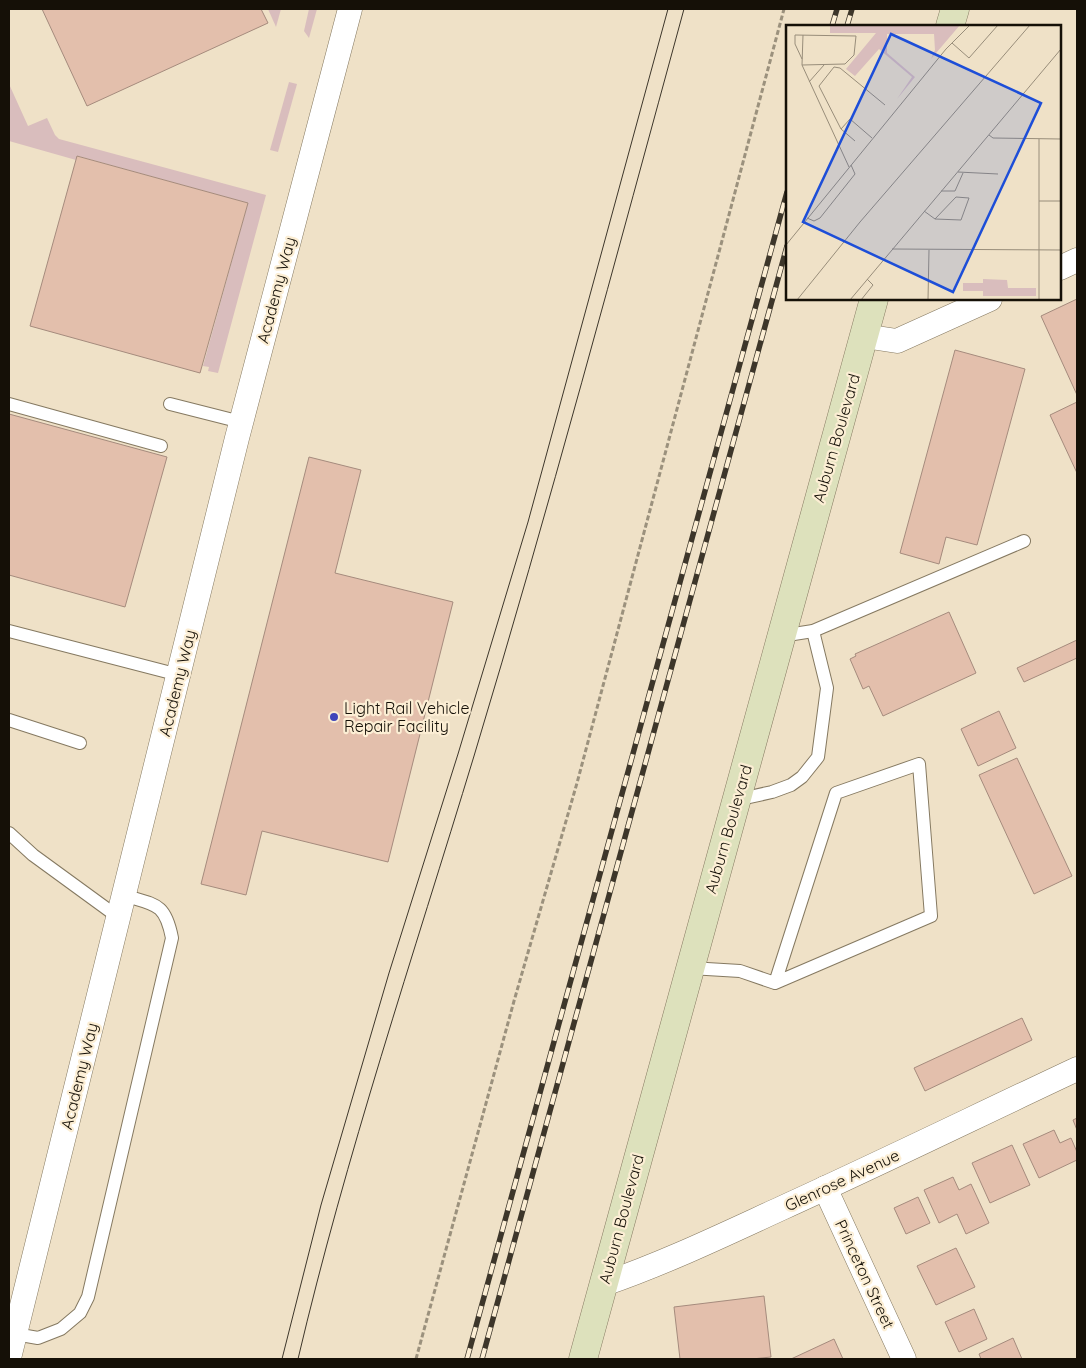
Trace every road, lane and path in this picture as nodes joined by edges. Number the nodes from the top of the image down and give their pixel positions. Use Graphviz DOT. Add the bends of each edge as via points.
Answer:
graph roads {
  1 [pos="350,9"];
  2 [pos="784,9"];
  3 [pos="955,9"];
  4 [pos="950,25"];
  5 [pos="1077,260"];
  6 [pos="1061,268"];
  7 [pos="874,300"];
  8 [pos="988,300"];
  9 [pos="864,336"];
  10 [pos="9,404"];
  11 [pos="170,404"];
  12 [pos="241,422"];
  13 [pos="161,446"];
  14 [pos="1024,541"];
  15 [pos="814,631"];
  16 [pos="9,632"];
  17 [pos="781,636"];
  18 [pos="179,675"];
  19 [pos="9,720"];
  20 [pos="80,743"];
  21 [pos="736,800"];
  22 [pos="9,833"];
  23 [pos="120,906"];
  24 [pos="690,968"];
  25 [pos="775,983"];
  26 [pos="1077,1069"];
  27 [pos="826,1188"];
  28 [pos="604,1284"];
  29 [pos="15,1334"];
  30 [pos="9,1358"];
  31 [pos="416,1359"];
  32 [pos="583,1359"];
  33 [pos="904,1359"];
  1 -- 12 [label="street, Academy Way"];
  2 -- 31 [label="path" via="577,783"];
  3 -- 4 [label="street"];
  5 -- 6 [label="street"];
  7 -- 9 [label="street, Auburn Boulevard"];
  8 -- 9 [label="street" via="897,341"];
  9 -- 17 [label="street, Auburn Boulevard"];
  10 -- 13 [label="lane"];
  11 -- 12 [label="lane"];
  12 -- 18 [label="street, Academy Way"];
  14 -- 15 [label="lane"];
  15 -- 17 [label="lane"];
  15 -- 21 [label="lane" via="827,688 818,757 791,785"];
  16 -- 18 [label="lane"];
  17 -- 21 [label="street, Auburn Boulevard"];
  18 -- 23 [label="street, Academy Way"];
  19 -- 20 [label="lane"];
  21 -- 24 [label="street, Auburn Boulevard"];
  22 -- 23 [label="lane" via="33,854"];
  23 -- 29 [label="street, Academy Way"];
  23 -- 29 [label="lane" via="157,905 168,919 172,938 88,1297 80,1313 61,1330 38,1338"];
  24 -- 25 [label="lane" via="740,971"];
  24 -- 28 [label="street, Auburn Boulevard"];
  25 -- 25 [label="lane" via="931,916 919,764 836,793"];
  26 -- 27 [label="street, Glenrose Avenue"];
  27 -- 28 [label="street, Glenrose Avenue" via="679,1255"];
  27 -- 33 [label="street, Princeton Street"];
  28 -- 32 [label="street, Auburn Boulevard"];
  29 -- 30 [label="street, Academy Way"];
}
